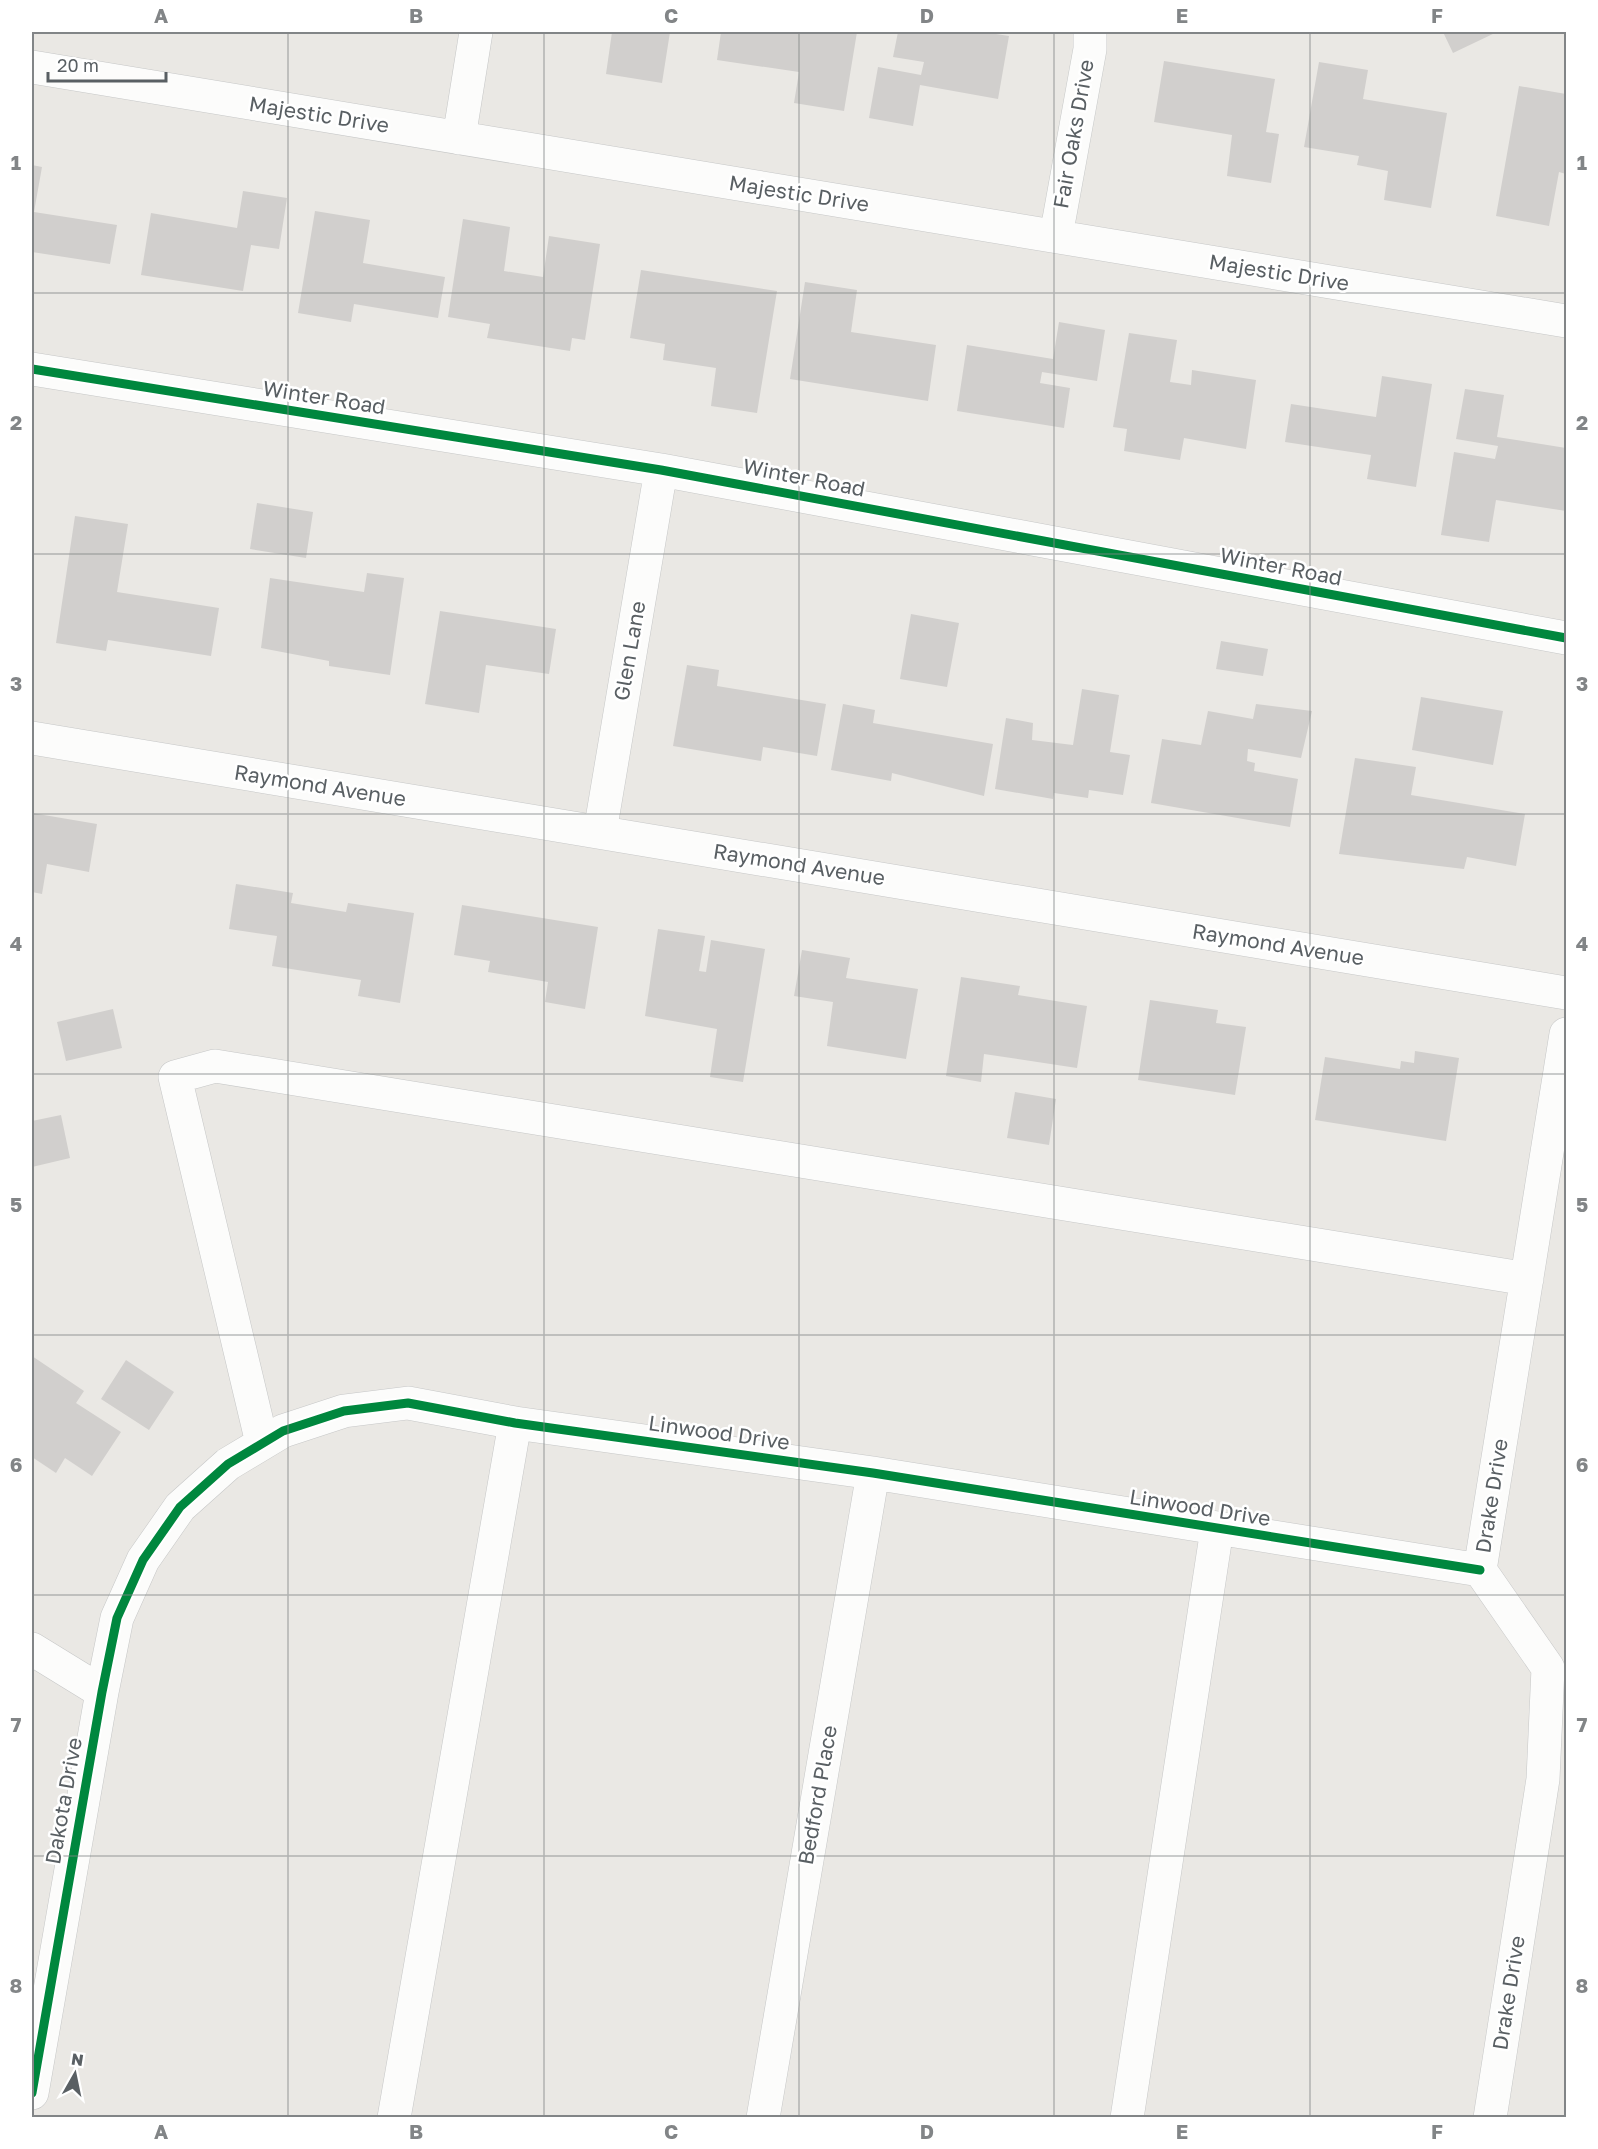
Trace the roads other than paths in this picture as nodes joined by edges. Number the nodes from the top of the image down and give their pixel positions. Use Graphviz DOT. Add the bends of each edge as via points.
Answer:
graph roads {
  1 [pos="476,32"];
  2 [pos="1089,32"];
  3 [pos="32,68"];
  4 [pos="459,138"];
  5 [pos="1056,236"];
  6 [pos="1566,321"];
  7 [pos="32,369"];
  8 [pos="661,470"];
  9 [pos="1566,638"];
  10 [pos="32,738"];
  11 [pos="600,832"];
  12 [pos="1566,993"];
  13 [pos="1566,1034"];
  14 [pos="1527,1279"];
  15 [pos="515,1423"];
  16 [pos="262,1443"];
  17 [pos="873,1473"];
  18 [pos="1217,1528"];
  19 [pos="1480,1570"];
  20 [pos="32,1649"];
  21 [pos="102,1692"];
  22 [pos="32,2093"];
  23 [pos="394,2118"];
  24 [pos="763,2118"];
  25 [pos="1127,2118"];
  26 [pos="1490,2118"];
  1 -- 4 [label="street"];
  2 -- 5 [label="street, Fair Oaks Drive" via="1090,49"];
  3 -- 4 [label="street, Majestic Drive"];
  4 -- 5 [label="street, Majestic Drive"];
  5 -- 6 [label="street, Majestic Drive"];
  7 -- 8 [label="street, Winter Road"];
  8 -- 9 [label="street, Winter Road"];
  8 -- 11 [label="street, Glen Lane"];
  10 -- 11 [label="street, Raymond Avenue"];
  11 -- 12 [label="street, Raymond Avenue"];
  13 -- 14 [label="street, Drake Drive"];
  14 -- 16 [label="street" via="215,1066 176,1077"];
  14 -- 19 [label="street, Drake Drive"];
  15 -- 16 [label="street, Linwood Drive" via="408,1403 344,1411 283,1431"];
  15 -- 17 [label="street, Linwood Drive"];
  15 -- 23 [label="street"];
  16 -- 21 [label="street, Linwood Drive" via="228,1464 180,1507 143,1560 117,1618"];
  17 -- 18 [label="street, Linwood Drive"];
  17 -- 24 [label="street, Bedford Place"];
  18 -- 19 [label="street, Linwood Drive"];
  18 -- 25 [label="street"];
  19 -- 26 [label="street, Drake Drive" via="1548,1668 1543,1779"];
  20 -- 21 [label="street"];
  21 -- 22 [label="street, Dakota Drive"];
}
